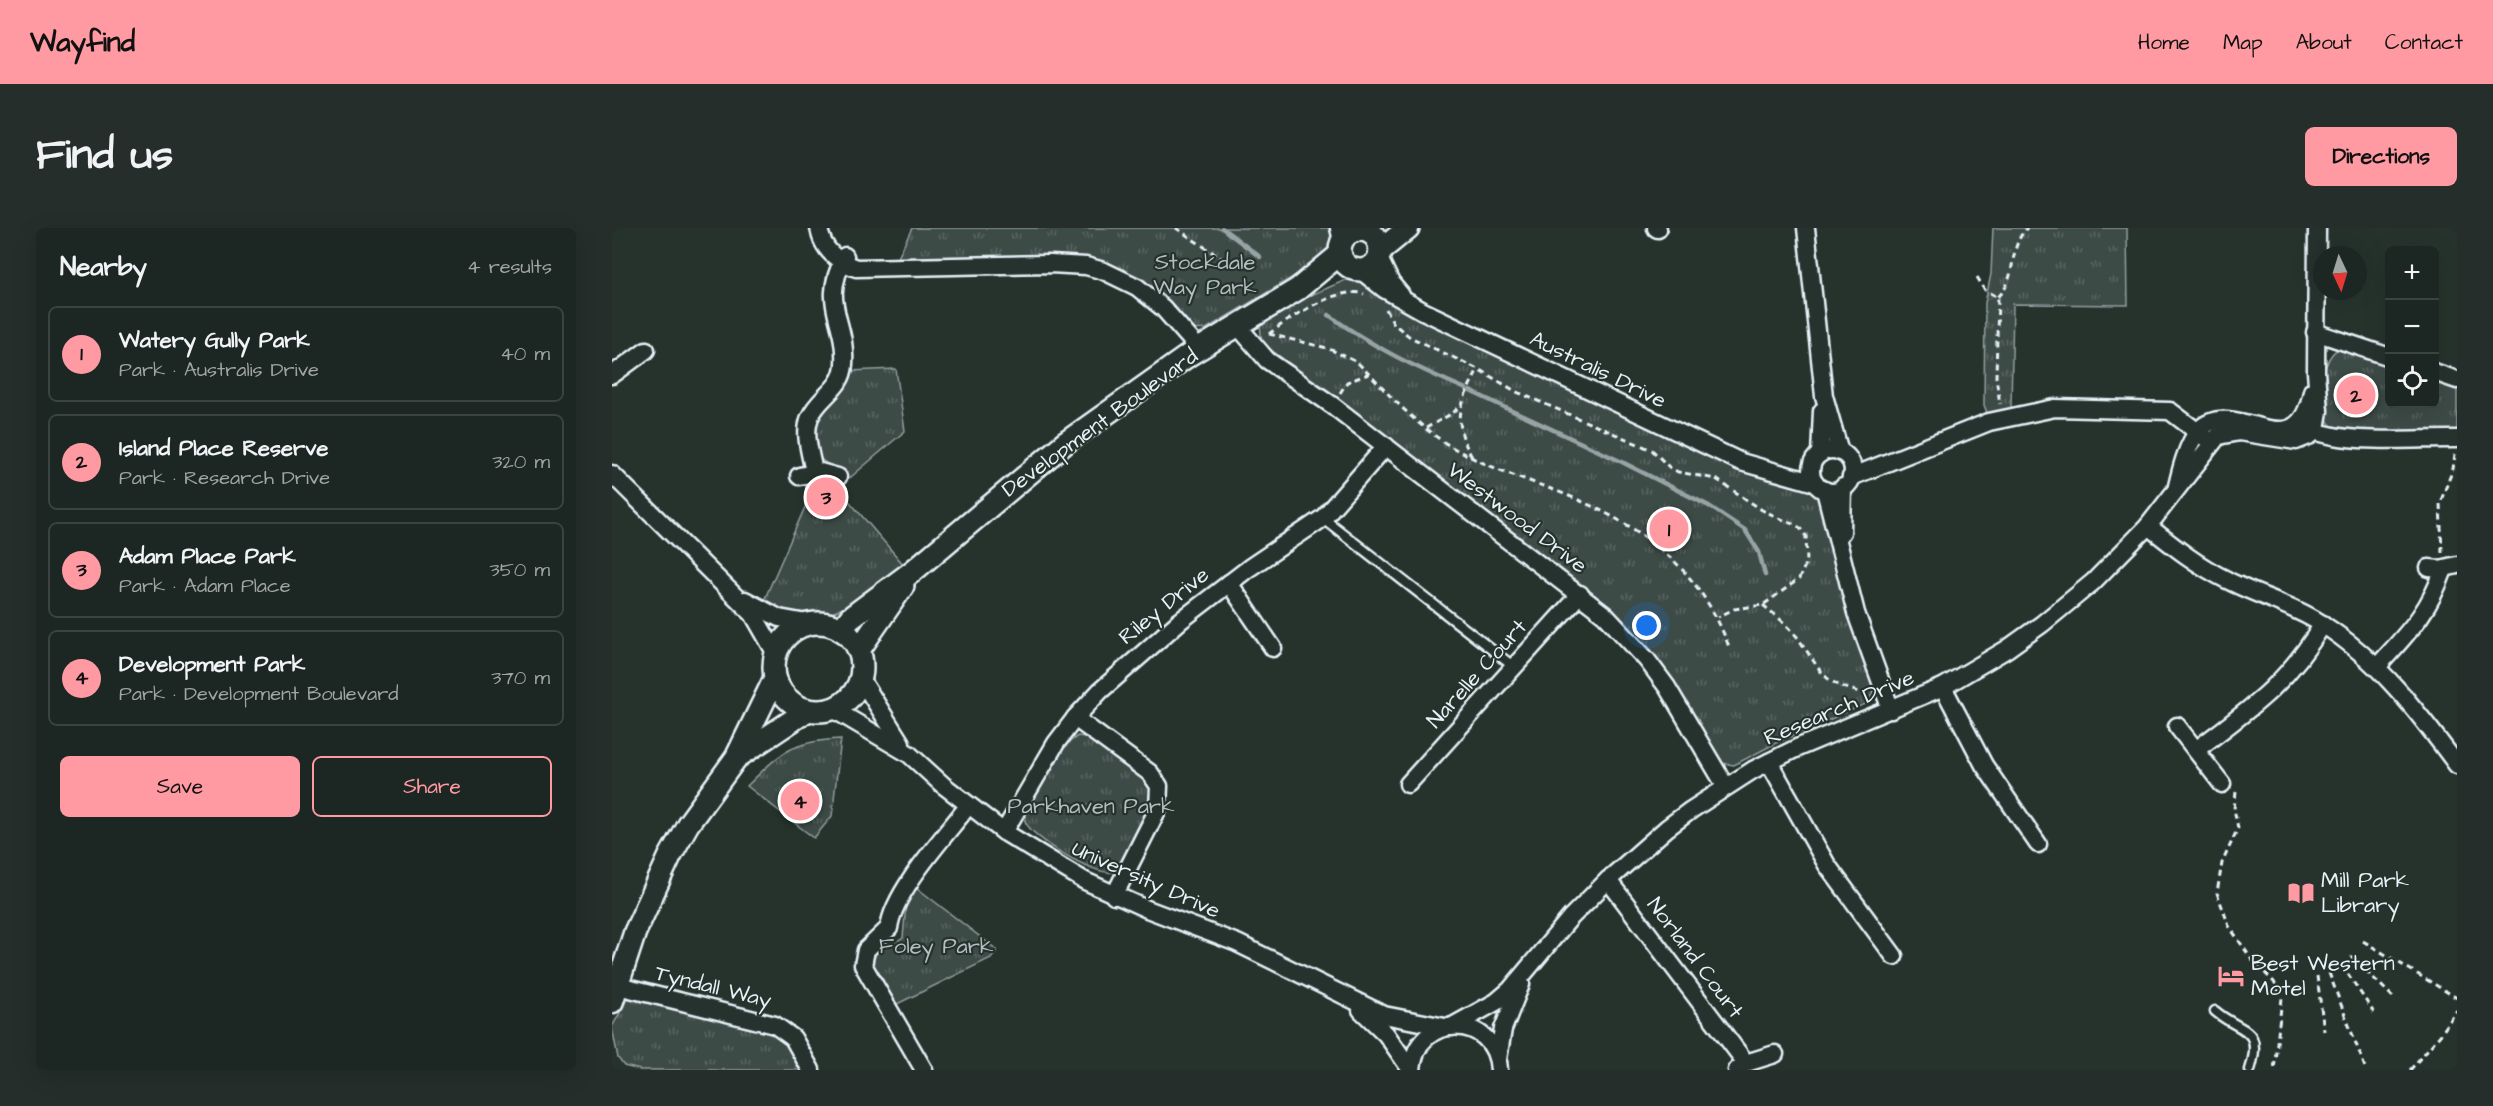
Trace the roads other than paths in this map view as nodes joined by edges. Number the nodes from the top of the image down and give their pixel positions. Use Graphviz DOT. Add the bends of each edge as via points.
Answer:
graph roads {
  1 [pos="819,228"];
  2 [pos="1408,228"];
  3 [pos="1806,228"];
  4 [pos="2317,228"];
  5 [pos="1360,245"];
  6 [pos="843,260"];
  7 [pos="1237,325"];
  8 [pos="2315,332"];
  9 [pos="646,350"];
  10 [pos="1194,352"];
  11 [pos="2385,355"];
  12 [pos="2439,374"];
  13 [pos="612,375"];
  14 [pos="2457,380"];
  15 [pos="1824,396"];
  16 [pos="2307,427"];
  17 [pos="2205,437"];
  18 [pos="2455,439"];
  19 [pos="1386,446"];
  20 [pos="1844,455"];
  21 [pos="1817,457"];
  22 [pos="1892,460"];
  23 [pos="1775,472"];
  24 [pos="612,474"];
  25 [pos="838,477"];
  26 [pos="1847,482"];
  27 [pos="1820,487"];
  28 [pos="1323,518"];
  29 [pos="2148,526"];
  30 [pos="1842,548"];
  31 [pos="2444,568"];
  32 [pos="914,571"];
  33 [pos="1229,583"];
  34 [pos="734,593"];
  35 [pos="1580,594"];
  36 [pos="812,624"];
  37 [pos="2323,624"];
  38 [pos="841,630"];
  39 [pos="1273,648"];
  40 [pos="859,650"];
  41 [pos="776,654"];
  42 [pos="1514,667"];
  43 [pos="2377,667"];
  44 [pos="776,678"];
  45 [pos="861,679"];
  46 [pos="1943,687"];
  47 [pos="833,709"];
  48 [pos="808,710"];
  49 [pos="1891,710"];
  50 [pos="1075,718"];
  51 [pos="2177,726"];
  52 [pos="2196,750"];
  53 [pos="909,754"];
  54 [pos="736,758"];
  55 [pos="1769,762"];
  56 [pos="2457,765"];
  57 [pos="1408,784"];
  58 [pos="2229,785"];
  59 [pos="1726,787"];
  60 [pos="968,806"];
  61 [pos="1004,832"];
  62 [pos="2038,844"];
  63 [pos="1608,880"];
  64 [pos="1114,896"];
  65 [pos="1894,956"];
  66 [pos="1526,975"];
  67 [pos="615,994"];
  68 [pos="1351,1001"];
  69 [pos="2215,1011"];
  70 [pos="1448,1027"];
  71 [pos="1775,1054"];
  72 [pos="1499,1067"];
  73 [pos="1741,1067"];
  74 [pos="811,1070"];
  75 [pos="924,1070"];
  76 [pos="1411,1070"];
  77 [pos="2250,1070"];
  1 -- 6 [label="street" via="822,243"];
  2 -- 5 [label="street"];
  3 -- 15 [label="street"];
  4 -- 8 [label="street"];
  5 -- 7 [label="street, Development Boulevard" via="1298,289"];
  5 -- 23 [label="street, Australis Drive" via="1384,289 1405,301 1695,441"];
  6 -- 10 [label="street" via="856,268 1050,264 1104,271 1137,287 1171,318"];
  6 -- 25 [label="street" via="834,279 832,298 844,363 840,382 810,418 807,474 827,472"];
  7 -- 10 [label="street, Development Boulevard"];
  7 -- 19 [label="street, Westwood Drive" via="1267,360"];
  8 -- 11 [label="street"];
  8 -- 16 [label="street" via="2316,372"];
  9 -- 13 [label="street"];
  10 -- 32 [label="street, Development Boulevard" via="1065,443"];
  12 -- 14 [label="street"];
  15 -- 20 [label="street"];
  15 -- 21 [label="street"];
  16 -- 17 [label="street" via="2305,439 2288,441 2232,432"];
  16 -- 18 [label="street" via="2343,438"];
  17 -- 22 [label="street" via="2177,414 2163,409 2070,408 2004,417"];
  17 -- 29 [label="street, Research Drive" via="2188,477"];
  19 -- 28 [label="street, Riley Drive"];
  19 -- 35 [label="street, Westwood Drive"];
  20 -- 21 [label="street" via="1830,450"];
  20 -- 22 [label="street"];
  20 -- 26 [label="street" via="1852,468"];
  21 -- 23 [label="street"];
  21 -- 27 [label="street" via="1811,472"];
  22 -- 26 [label="street"];
  23 -- 27 [label="street, Australis Drive"];
  24 -- 34 [label="street"];
  26 -- 27 [label="street" via="1835,491"];
  26 -- 30 [label="street"];
  27 -- 30 [label="street"];
  28 -- 33 [label="street, Riley Drive"];
  28 -- 42 [label="lane"];
  29 -- 37 [label="street" via="2210,571"];
  29 -- 46 [label="street, Research Drive" via="2070,603 2007,649"];
  30 -- 49 [label="street" via="1859,622"];
  31 -- 43 [label="street" via="2422,617"];
  32 -- 38 [label="street, Development Boulevard" via="849,618"];
  32 -- 40 [label="street, Development Boulevard"];
  33 -- 39 [label="street"];
  33 -- 50 [label="street, Riley Drive" via="1152,643"];
  34 -- 36 [label="street" via="779,618"];
  34 -- 41 [label="street" via="753,614"];
  35 -- 42 [label="street, Narelle Court"];
  35 -- 59 [label="street, Westwood Drive" via="1626,636 1661,678"];
  36 -- 38 [label="street" via="827,624"];
  36 -- 41 [label="street" via="787,636"];
  37 -- 43 [label="street"];
  37 -- 52 [label="street" via="2296,665 2269,694"];
  38 -- 40 [label="street"];
  40 -- 45 [label="street"];
  41 -- 44 [label="street"];
  42 -- 57 [label="street, Narelle Court"];
  43 -- 56 [label="street"];
  44 -- 48 [label="street" via="786,698"];
  44 -- 54 [label="street"];
  45 -- 47 [label="street" via="848,701"];
  45 -- 53 [label="street, University Drive" via="881,716"];
  46 -- 49 [label="street, Research Drive"];
  46 -- 62 [label="street" via="1984,765"];
  47 -- 48 [label="street"];
  47 -- 53 [label="street, University Drive"];
  48 -- 54 [label="street"];
  49 -- 55 [label="street, Research Drive"];
  50 -- 61 [label="street, Riley Drive" via="1039,769"];
  50 -- 64 [label="street" via="1150,773 1160,786 1158,809"];
  51 -- 52 [label="street"];
  52 -- 58 [label="street"];
  53 -- 60 [label="street, University Drive"];
  54 -- 67 [label="street" via="670,856 636,932"];
  55 -- 59 [label="street, Research Drive"];
  55 -- 65 [label="street" via="1827,865"];
  59 -- 63 [label="street, Research Drive" via="1667,828"];
  60 -- 61 [label="street, University Drive"];
  60 -- 75 [label="street" via="901,894 890,918 890,928 867,950 863,964"];
  61 -- 64 [label="street, University Drive"];
  63 -- 66 [label="street, Research Drive" via="1570,918"];
  63 -- 73 [label="street, Norland Court"];
  64 -- 68 [label="street, University Drive" via="1237,943"];
  66 -- 70 [label="street, Research Drive" via="1496,1002"];
  66 -- 72 [label="street, Research Drive" via="1505,1023"];
  67 -- 74 [label="street, Tyndall Way" via="775,1025 793,1038"];
  68 -- 70 [label="street, University Drive" via="1395,1019"];
  68 -- 76 [label="street, University Drive" via="1386,1034"];
  69 -- 77 [label="lane" via="2245,1028 2251,1036 2255,1050"];
  70 -- 72 [label="street, University Drive" via="1472,1029 1481,1035 1495,1051"];
  70 -- 76 [label="street, Research Drive" via="1423,1040"];
  71 -- 73 [label="street, Norland Court"];
}
